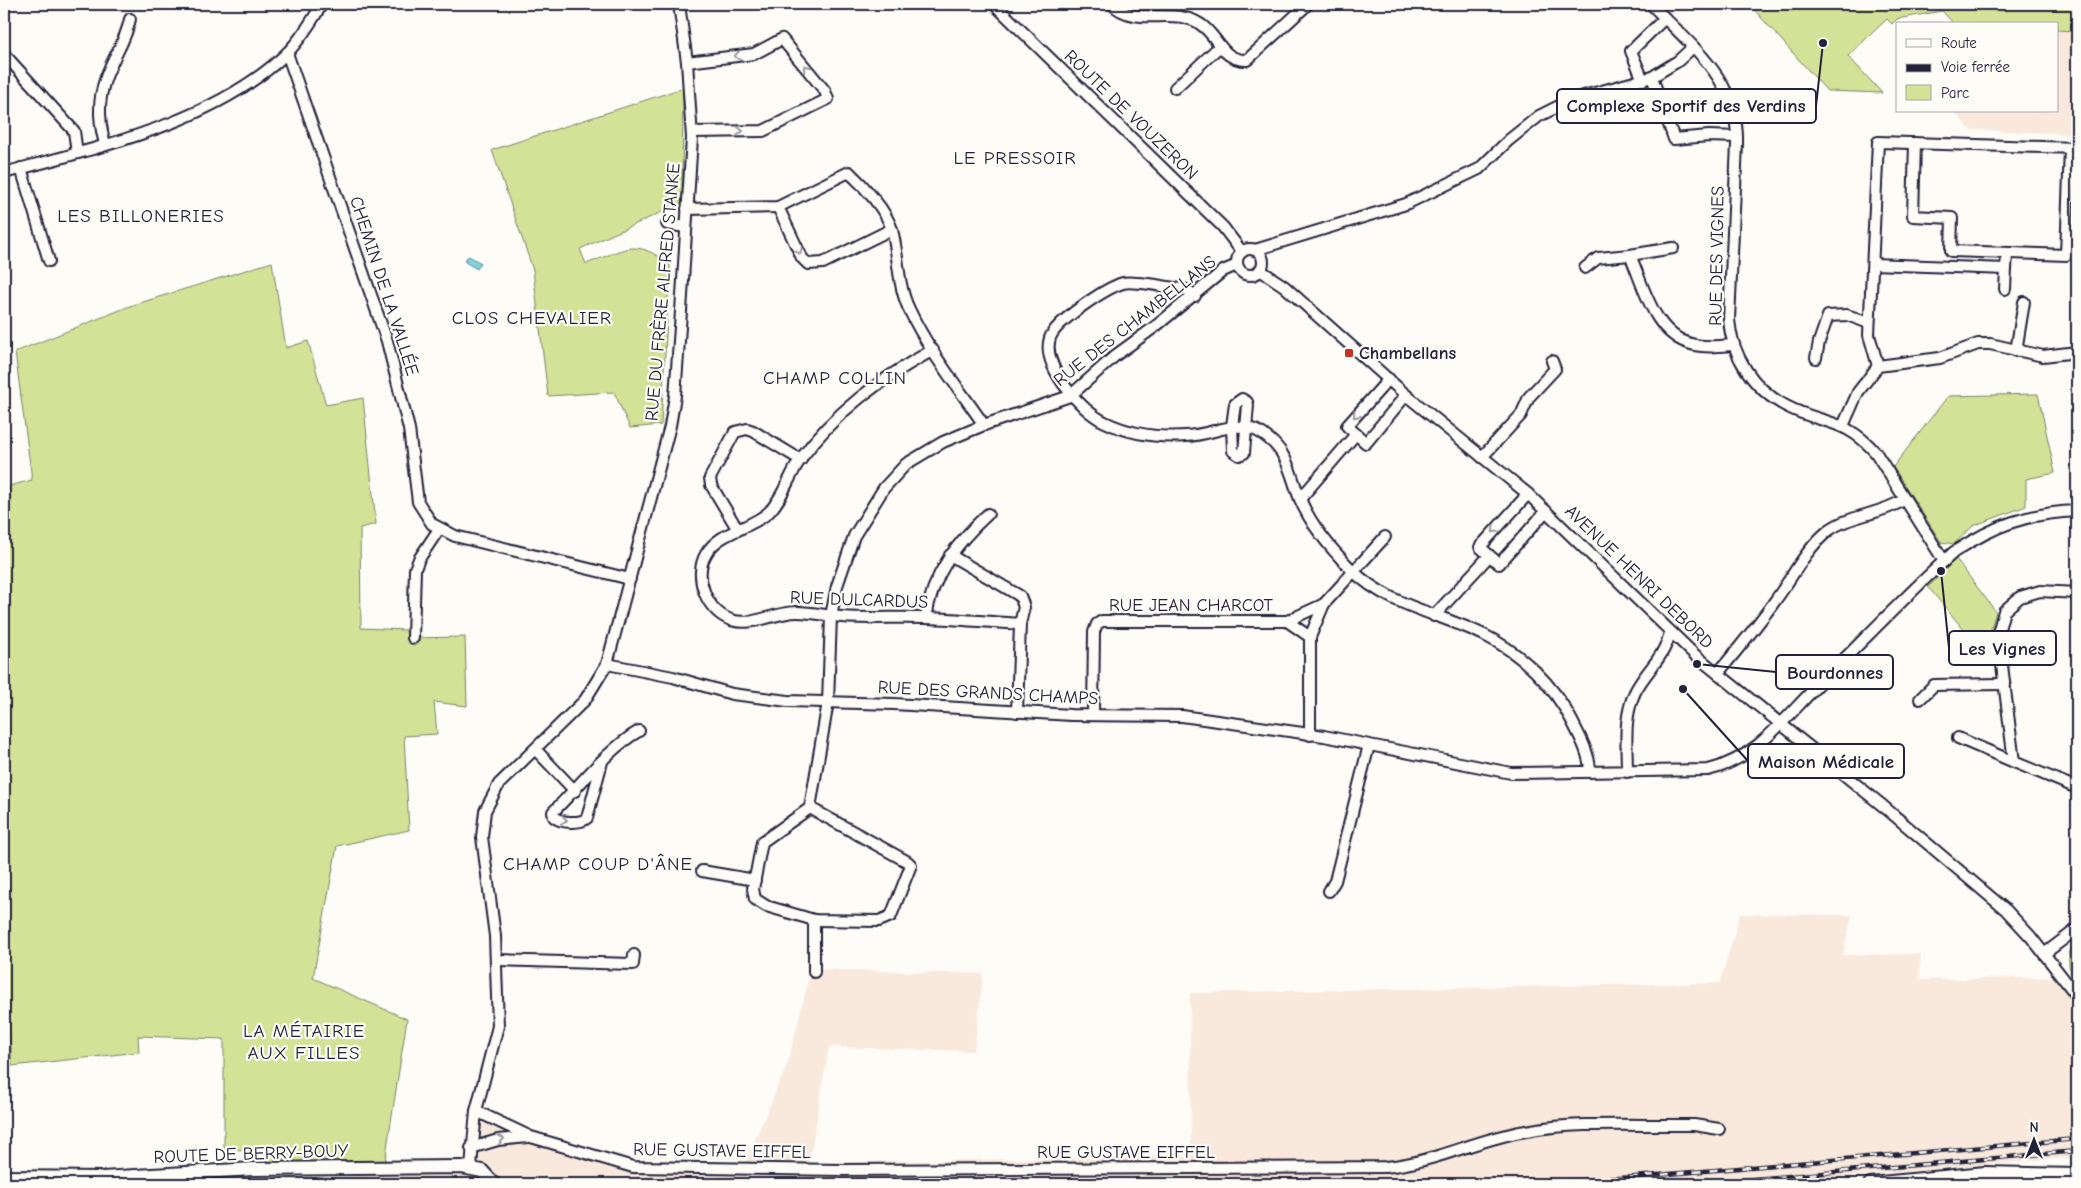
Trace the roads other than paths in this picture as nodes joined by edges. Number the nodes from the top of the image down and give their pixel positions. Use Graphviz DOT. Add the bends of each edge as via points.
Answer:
graph roads {
  1 [pos="322,4"];
  2 [pos="679,4"];
  3 [pos="994,4"];
  4 [pos="1112,4"];
  5 [pos="1308,4"];
  6 [pos="1651,4"];
  7 [pos="1665,18"];
  8 [pos="130,19"];
  9 [pos="1220,46"];
  10 [pos="1693,47"];
  11 [pos="287,53"];
  12 [pos="4,54"];
  13 [pos="687,62"];
  14 [pos="1647,78"];
  15 [pos="1175,88"];
  16 [pos="692,132"];
  17 [pos="1737,137"];
  18 [pos="1916,143"];
  19 [pos="105,144"];
  20 [pos="2074,148"];
  21 [pos="77,153"];
  22 [pos="21,168"];
  23 [pos="4,173"];
  24 [pos="778,207"];
  25 [pos="687,209"];
  26 [pos="667,224"];
  27 [pos="685,227"];
  28 [pos="892,229"];
  29 [pos="1673,248"];
  30 [pos="1255,250"];
  31 [pos="1951,251"];
  32 [pos="1242,252"];
  33 [pos="2007,253"];
  34 [pos="1630,255"];
  35 [pos="49,261"];
  36 [pos="1873,264"];
  37 [pos="1237,265"];
  38 [pos="1950,267"];
  39 [pos="1586,268"];
  40 [pos="2006,269"];
  41 [pos="1260,270"];
  42 [pos="2005,289"];
  43 [pos="1195,296"];
  44 [pos="2024,302"];
  45 [pos="1869,323"];
  46 [pos="1734,346"];
  47 [pos="933,350"];
  48 [pos="2016,351"];
  49 [pos="2077,352"];
  50 [pos="1816,358"];
  51 [pos="1552,361"];
  52 [pos="1878,366"];
  53 [pos="1389,379"];
  54 [pos="1406,395"];
  55 [pos="1070,396"];
  56 [pos="984,425"];
  57 [pos="1232,426"];
  58 [pos="1843,426"];
  59 [pos="1248,427"];
  60 [pos="1356,434"];
  61 [pos="1482,458"];
  62 [pos="801,460"];
  63 [pos="1528,494"];
  64 [pos="1300,499"];
  65 [pos="1905,499"];
  66 [pos="1546,511"];
  67 [pos="2077,511"];
  68 [pos="988,514"];
  69 [pos="439,529"];
  70 [pos="738,530"];
  71 [pos="1385,537"];
  72 [pos="950,554"];
  73 [pos="1489,556"];
  74 [pos="1944,561"];
  75 [pos="1353,571"];
  76 [pos="630,579"];
  77 [pos="2077,593"];
  78 [pos="1324,604"];
  79 [pos="831,616"];
  80 [pos="1434,616"];
  81 [pos="926,618"];
  82 [pos="1287,621"];
  83 [pos="1020,624"];
  84 [pos="1670,633"];
  85 [pos="1310,637"];
  86 [pos="413,638"];
  87 [pos="607,664"];
  88 [pos="1718,673"];
  89 [pos="2003,684"];
  90 [pos="1920,700"];
  91 [pos="828,702"];
  92 [pos="1017,712"];
  93 [pos="1093,714"];
  94 [pos="1780,724"];
  95 [pos="639,731"];
  96 [pos="1310,735"];
  97 [pos="1958,738"];
  98 [pos="1369,745"];
  99 [pos="535,749"];
  100 [pos="2014,762"];
  101 [pos="1590,772"];
  102 [pos="1626,772"];
  103 [pos="593,780"];
  104 [pos="2077,788"];
  105 [pos="575,790"];
  106 [pos="810,808"];
  107 [pos="702,871"];
  108 [pos="755,880"];
  109 [pos="1329,892"];
  110 [pos="814,920"];
  111 [pos="2077,928"];
  112 [pos="2044,954"];
  113 [pos="634,955"];
  114 [pos="497,960"];
  115 [pos="814,972"];
  116 [pos="2077,996"];
  117 [pos="476,1111"];
  118 [pos="1719,1129"];
  119 [pos="531,1137"];
  120 [pos="472,1148"];
  121 [pos="471,1167"];
  122 [pos="2077,1175"];
  123 [pos="4,1177"];
  124 [pos="1916,1180"];
  125 [pos="494,1184"];
  126 [pos="1870,1184"];
  127 [pos="2062,1184"];
  1 -- 11 [label="street"];
  2 -- 13 [label="street, RUE DU FRÈRE ALFRED STANKE"];
  3 -- 32 [label="street, ROUTE DE VOUZERON" via="1223,227"];
  4 -- 9 [label="street" via="1129,15 1185,18 1201,24"];
  5 -- 9 [label="street" via="1247,60 1236,60"];
  6 -- 7 [label="street, RUE DES VIGNES"];
  7 -- 10 [label="street, RUE DES VIGNES"];
  7 -- 14 [label="street" via="1631,51"];
  8 -- 19 [label="street" via="128,31 109,68 98,107"];
  9 -- 15 [label="street"];
  10 -- 14 [label="street" via="1678,61"];
  10 -- 17 [label="street, RUE DES VIGNES" via="1717,74 1730,96 1736,116"];
  11 -- 19 [label="street" via="247,84 213,104 182,119"];
  11 -- 69 [label="street, CHEMIN DE LA VALLÉE" via="387,341 409,429 418,502 424,514"];
  12 -- 21 [label="street" via="74,131"];
  13 -- 16 [label="street, RUE DU FRÈRE ALFRED STANKE"];
  16 -- 13 [label="street, one-way" via="763,130 828,99 782,39 754,54"];
  14 -- 17 [label="street" via="1674,139"];
  14 -- 30 [label="street" via="1560,105 1536,118 1479,169 1406,204"];
  16 -- 25 [label="street, RUE DU FRÈRE ALFRED STANKE"];
  17 -- 46 [label="street, RUE DES VIGNES" via="1729,310"];
  18 -- 20 [label="street"];
  18 -- 31 [label="street" via="1913,216 1952,218"];
  18 -- 36 [label="street" via="1878,142"];
  19 -- 21 [label="street"];
  20 -- 33 [label="street" via="2066,255"];
  21 -- 22 [label="street"];
  22 -- 23 [label="street"];
  22 -- 35 [label="street"];
  24 -- 25 [label="street"];
  24 -- 28 [label="street" via="849,172 881,208"];
  24 -- 28 [label="street, one-way" via="802,258 808,264 823,263"];
  25 -- 27 [label="street, RUE DU FRÈRE ALFRED STANKE"];
  26 -- 27 [label="street"];
  27 -- 76 [label="street, RUE DU FRÈRE ALFRED STANKE" via="675,396"];
  28 -- 47 [label="street" via="904,295"];
  29 -- 34 [label="street"];
  30 -- 32 [label="street"];
  30 -- 41 [label="street" via="1263,263"];
  31 -- 33 [label="street"];
  31 -- 38 [label="street"];
  32 -- 37 [label="street"];
  33 -- 40 [label="street"];
  34 -- 39 [label="street" via="1598,258"];
  34 -- 46 [label="street" via="1657,318 1669,332 1693,345"];
  36 -- 38 [label="street"];
  36 -- 45 [label="street"];
  37 -- 41 [label="street" via="1247,275 1255,275"];
  37 -- 43 [label="street, RUE DES CHAMBELLANS" via="1223,271"];
  38 -- 40 [label="street"];
  40 -- 42 [label="street"];
  41 -- 53 [label="street, AVENUE HENRI DEBORD" via="1284,286"];
  43 -- 55 [label="street, RUE DES CHAMBELLANS" via="1116,355"];
  43 -- 55 [label="street" via="1187,290 1125,282 1077,310 1054,330 1049,349"];
  44 -- 48 [label="street"];
  45 -- 50 [label="street" via="1847,315 1828,316"];
  45 -- 52 [label="street" via="1868,336"];
  46 -- 58 [label="street, RUE DES VIGNES" via="1747,372 1767,394 1786,406"];
  47 -- 56 [label="street"];
  47 -- 62 [label="street, RUE DULCARDUS" via="862,395 834,421"];
  48 -- 49 [label="street" via="2043,356"];
  48 -- 52 [label="street" via="1978,344 1933,360"];
  51 -- 61 [label="street" via="1555,368"];
  52 -- 58 [label="street" via="1858,392"];
  53 -- 54 [label="street, AVENUE HENRI DEBORD"];
  53 -- 60 [label="street, one-way" via="1347,426"];
  54 -- 60 [label="street" via="1366,443"];
  54 -- 61 [label="street, AVENUE HENRI DEBORD"];
  55 -- 56 [label="street, RUE DES CHAMBELLANS"];
  55 -- 57 [label="street" via="1102,421 1144,434 1188,436"];
  56 -- 79 [label="street, RUE DES CHAMBELLANS" via="925,452 906,464 884,488 854,536 837,586"];
  57 -- 59 [label="street"];
  57 -- 59 [label="street" via="1235,404 1242,400 1248,405"];
  57 -- 59 [label="street" via="1233,451 1239,455 1244,453"];
  58 -- 65 [label="street, RUE DES VIGNES" via="1864,439 1876,453"];
  59 -- 64 [label="street" via="1268,437 1282,451"];
  60 -- 64 [label="street"];
  61 -- 63 [label="street, AVENUE HENRI DEBORD"];
  62 -- 70 [label="street, RUE DULCARDUS" via="768,513"];
  62 -- 70 [label="street" via="753,431 736,432 710,478"];
  63 -- 66 [label="street, AVENUE HENRI DEBORD"];
  63 -- 73 [label="street, one-way" via="1480,547"];
  64 -- 75 [label="street" via="1314,526"];
  65 -- 74 [label="street, RUE DES VIGNES"];
  65 -- 88 [label="street" via="1827,532 1812,546 1777,599"];
  66 -- 73 [label="street" via="1499,564"];
  66 -- 84 [label="street, AVENUE HENRI DEBORD"];
  67 -- 74 [label="street, RUE DES GRANDS CHAMPS" via="2013,520 1978,536"];
  68 -- 72 [label="street" via="964,535"];
  69 -- 76 [label="street, CHEMIN DE LA VALLÉE" via="455,536"];
  69 -- 86 [label="street" via="414,569"];
  70 -- 79 [label="street, RUE DULCARDUS" via="717,542 706,553 701,567 703,589 717,611 730,620 742,622 782,613"];
  71 -- 75 [label="street, RUE JEAN CHARCOT"];
  72 -- 81 [label="street" via="929,599"];
  72 -- 83 [label="street" via="1020,596 1024,607"];
  73 -- 80 [label="street"];
  74 -- 94 [label="street, RUE DES GRANDS CHAMPS"];
  75 -- 78 [label="street, RUE JEAN CHARCOT"];
  75 -- 80 [label="street" via="1372,587 1402,604"];
  76 -- 87 [label="street, RUE DU FRÈRE ALFRED STANKE"];
  77 -- 89 [label="street" via="2040,591 2020,598 2004,611 1998,633"];
  78 -- 82 [label="street, RUE JEAN CHARCOT"];
  78 -- 85 [label="street, RUE JEAN CHARCOT"];
  79 -- 81 [label="street, RUE DULCARDUS"];
  79 -- 91 [label="street, RUE DES CHAMBELLANS"];
  80 -- 101 [label="street" via="1482,634 1536,672 1569,714 1583,744"];
  81 -- 83 [label="street, RUE DULCARDUS"];
  82 -- 85 [label="street, RUE JEAN CHARCOT"];
  82 -- 93 [label="street, RUE JEAN CHARCOT" via="1102,621 1094,632"];
  83 -- 92 [label="street"];
  84 -- 88 [label="street, AVENUE HENRI DEBORD"];
  84 -- 102 [label="street" via="1662,653 1632,702 1625,735"];
  85 -- 96 [label="street, RUE JEAN CHARCOT"];
  87 -- 91 [label="street, RUE DES GRANDS CHAMPS" via="673,677 732,694"];
  87 -- 99 [label="street, RUE DU FRÈRE ALFRED STANKE" via="585,700"];
  88 -- 94 [label="street, AVENUE HENRI DEBORD"];
  89 -- 90 [label="street" via="1934,685"];
  89 -- 100 [label="street"];
  91 -- 92 [label="street, RUE DES GRANDS CHAMPS"];
  91 -- 106 [label="street, RUE DES CHAMBELLANS"];
  92 -- 93 [label="street, RUE DES GRANDS CHAMPS"];
  93 -- 96 [label="street, RUE DES GRANDS CHAMPS" via="1182,716"];
  94 -- 102 [label="street, RUE DES GRANDS CHAMPS" via="1750,752 1722,767 1696,771"];
  94 -- 112 [label="street, AVENUE HENRI DEBORD" via="2006,910"];
  95 -- 103 [label="street" via="623,741 602,762"];
  96 -- 98 [label="street, RUE DES GRANDS CHAMPS"];
  97 -- 100 [label="street"];
  98 -- 101 [label="street, RUE DES GRANDS CHAMPS" via="1510,773"];
  98 -- 109 [label="street" via="1335,881"];
  99 -- 105 [label="street"];
  99 -- 114 [label="street, RUE DU FRÈRE ALFRED STANKE" via="499,784 485,811 482,837"];
  100 -- 104 [label="street"];
  101 -- 102 [label="street, RUE DES GRANDS CHAMPS"];
  103 -- 105 [label="street"];
  105 -- 103 [label="street, one-way" via="553,812 558,820 583,822 587,818"];
  106 -- 108 [label="street" via="762,842"];
  106 -- 110 [label="street" via="911,865 888,919"];
  107 -- 108 [label="street"];
  108 -- 110 [label="street" via="754,895 758,902"];
  110 -- 115 [label="street"];
  111 -- 112 [label="street"];
  112 -- 116 [label="street, AVENUE HENRI DEBORD"];
  113 -- 114 [label="street" via="633,964"];
  114 -- 117 [label="street, RUE DU FRÈRE ALFRED STANKE" via="498,1026"];
  117 -- 119 [label="street, RUE GUSTAVE EIFFEL"];
  117 -- 120 [label="street, RUE DU FRÈRE ALFRED STANKE"];
  118 -- 119 [label="street, RUE GUSTAVE EIFFEL" via="1694,1125 1554,1127 1510,1134 1431,1160 1403,1165 1210,1169 633,1167"];
  120 -- 119 [label="street, RUE GUSTAVE EIFFEL, one-way" via="498,1140"];
  120 -- 121 [label="street, RUE DU FRÈRE ALFRED STANKE"];
  121 -- 123 [label="main road, ROUTE DE BERRY-BOUY" via="327,1167 111,1178"];
  121 -- 125 [label="main road" via="482,1171"];
  122 -- 124 [label="main road" via="2002,1172"];
  124 -- 126 [label="main road"];
  124 -- 127 [label="main road"];
}
